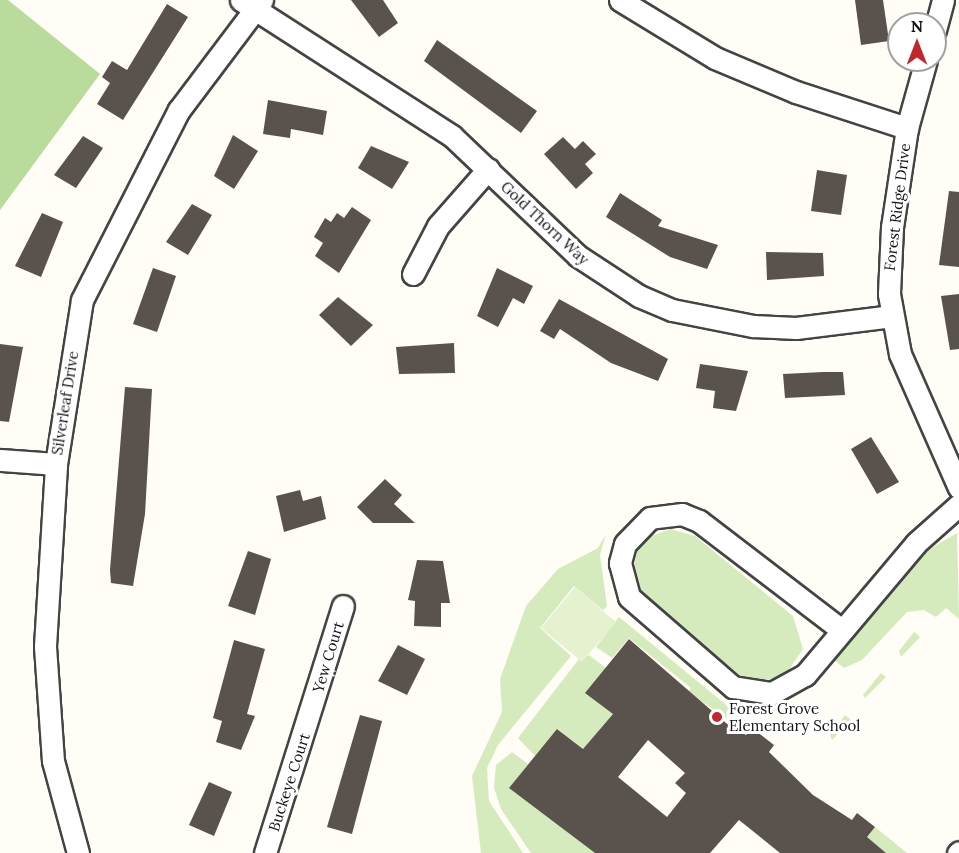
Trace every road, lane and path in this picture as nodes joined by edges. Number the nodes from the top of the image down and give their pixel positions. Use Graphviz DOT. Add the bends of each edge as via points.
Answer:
graph roads {
  1 [pos="620,0"];
  2 [pos="253,3"];
  3 [pos="923,72"];
  4 [pos="907,128"];
  5 [pos="488,169"];
  6 [pos="414,274"];
  7 [pos="892,316"];
  8 [pos="0,460"];
  9 [pos="56,464"];
  10 [pos="959,488"];
  11 [pos="959,505"];
  12 [pos="344,606"];
  13 [pos="839,628"];
  14 [pos="312,710"];
  15 [pos="78,853"];
  16 [pos="265,853"];
  1 -- 4 [label="street" via="736,67"];
  2 -- 5 [label="street, Gold Thorn Way" via="426,118"];
  2 -- 9 [label="street, Silverleaf Drive" via="179,110 82,300"];
  3 -- 4 [label="street, Forest Ridge Drive"];
  4 -- 7 [label="street, Forest Ridge Drive" via="891,238"];
  5 -- 6 [label="street" via="438,226"];
  5 -- 7 [label="street, Gold Thorn Way" via="603,276 672,309 753,326 796,328"];
  7 -- 10 [label="street, Forest Ridge Drive" via="913,389"];
  8 -- 9 [label="street"];
  9 -- 15 [label="street, Silverleaf Drive" via="45,691 53,761"];
  11 -- 13 [label="street" via="916,543"];
  12 -- 14 [label="street, Yew Court"];
  13 -- 13 [label="street" via="699,521 682,514 650,518 625,544 620,563 629,597 733,687 772,693 792,685"];
  14 -- 16 [label="street, Buckeye Court"];
}
